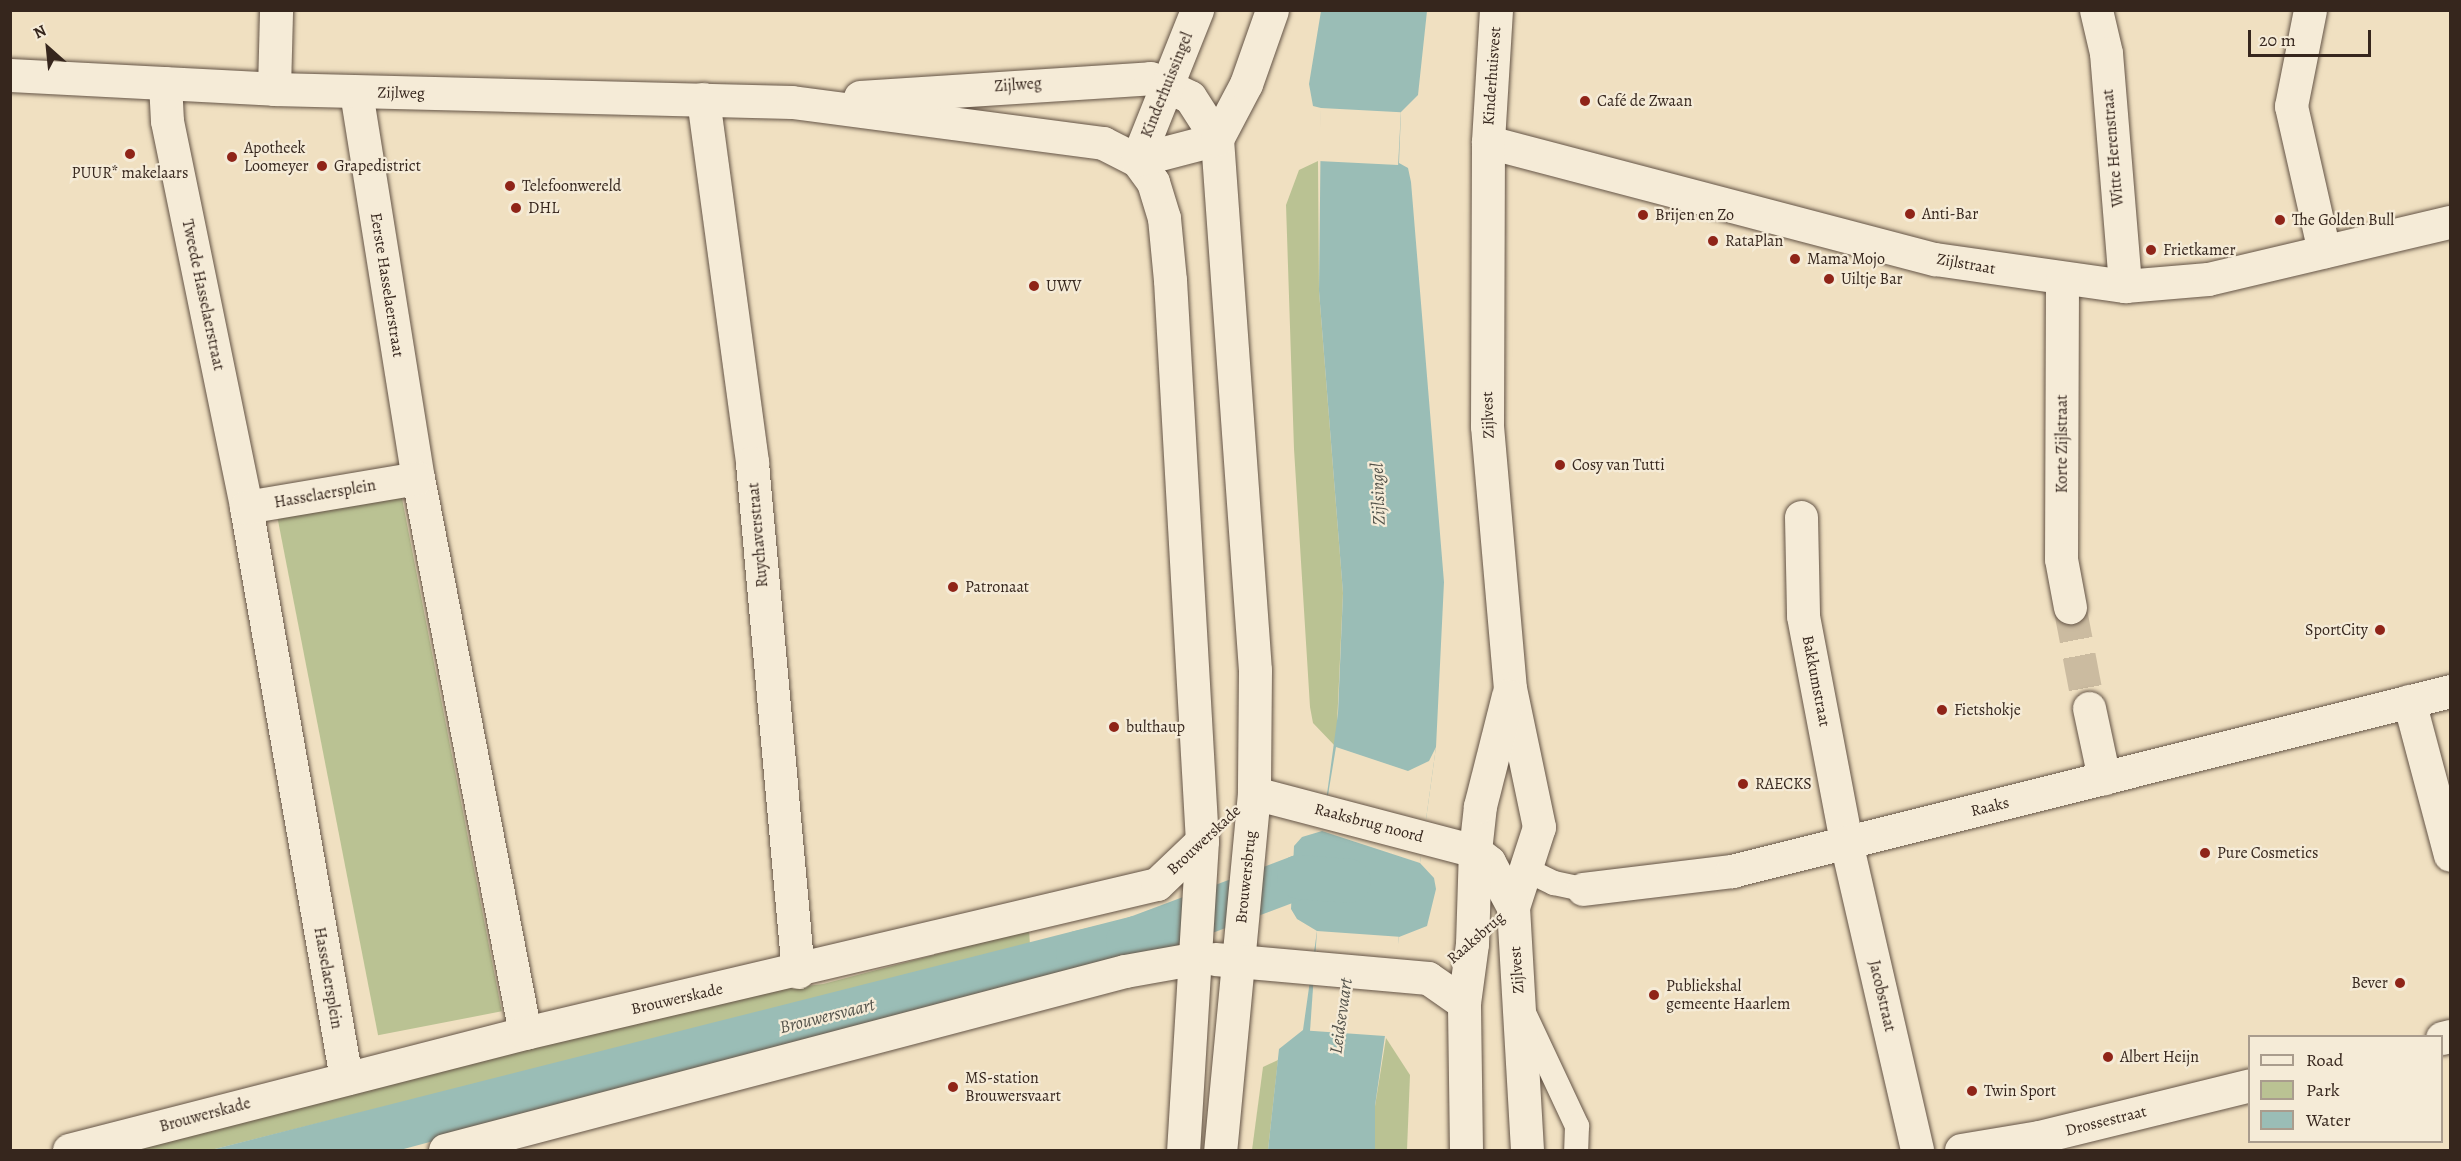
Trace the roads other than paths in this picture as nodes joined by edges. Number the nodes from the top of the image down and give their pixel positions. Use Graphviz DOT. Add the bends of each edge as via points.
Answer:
graph roads {
  1 [pos="276,10"];
  2 [pos="1197,10"];
  3 [pos="1272,10"];
  4 [pos="1497,10"];
  5 [pos="2096,10"];
  6 [pos="2310,10"];
  7 [pos="10,75"];
  8 [pos="165,82"];
  9 [pos="1166,84"];
  10 [pos="274,89"];
  11 [pos="356,92"];
  12 [pos="703,99"];
  13 [pos="792,102"];
  14 [pos="1217,139"];
  15 [pos="1488,142"];
  16 [pos="1137,160"];
  17 [pos="2451,222"];
  18 [pos="2324,251"];
  19 [pos="2062,280"];
  20 [pos="2125,286"];
  21 [pos="418,478"];
  22 [pos="246,507"];
  23 [pos="1801,517"];
  24 [pos="2070,608"];
  25 [pos="1510,688"];
  26 [pos="2451,691"];
  27 [pos="2409,702"];
  28 [pos="2090,708"];
  29 [pos="2104,778"];
  30 [pos="1254,793"];
  31 [pos="1202,841"];
  32 [pos="1846,842"];
  33 [pos="1450,844"];
  34 [pos="2451,855"];
  35 [pos="1527,870"];
  36 [pos="1583,889"];
  37 [pos="1513,907"];
  38 [pos="1198,944"];
  39 [pos="1472,944"];
  40 [pos="1237,961"];
  41 [pos="798,972"];
  42 [pos="1428,978"];
  43 [pos="1519,1002"];
  44 [pos="1464,1003"];
  45 [pos="525,1033"];
  46 [pos="346,1078"];
  47 [pos="2248,1085"];
  48 [pos="69,1150"];
  49 [pos="445,1150"];
  50 [pos="1183,1150"];
  51 [pos="1220,1150"];
  52 [pos="1466,1150"];
  53 [pos="1527,1150"];
  54 [pos="1576,1150"];
  55 [pos="1917,1150"];
  56 [pos="1961,1150"];
  1 -- 10 [label="street"];
  2 -- 9 [label="street, Kinderhuissingel"];
  3 -- 14 [label="street" via="1246,84"];
  4 -- 15 [label="street, Kinderhuisvest"];
  5 -- 20 [label="street, Witte Herenstraat" via="2106,53"];
  6 -- 18 [label="street" via="2291,106"];
  7 -- 8 [label="street, Zijlweg"];
  8 -- 10 [label="street, Zijlweg"];
  8 -- 22 [label="street, Tweede Hasselaerstraat" via="167,122"];
  9 -- 13 [label="street, Zijlweg" via="1129,77"];
  9 -- 14 [label="street, Zijlweg" via="1190,97"];
  9 -- 16 [label="street, Kinderhuissingel"];
  10 -- 11 [label="street, Zijlweg"];
  11 -- 12 [label="street, Zijlweg"];
  11 -- 21 [label="street, Eerste Hasselaerstraat"];
  12 -- 13 [label="street, Zijlweg"];
  12 -- 41 [label="street, Ruychaverstraat" via="752,463"];
  13 -- 16 [label="street, Zijlweg" via="1103,143"];
  14 -- 16 [label="street, Kinderhuissingel"];
  14 -- 30 [label="street" via="1255,670"];
  15 -- 19 [label="street, Zijlstraat" via="1935,259"];
  15 -- 25 [label="street, Zijlvest" via="1487,426"];
  16 -- 31 [label="street, Kinderhuissingel" via="1153,182 1164,218 1170,280"];
  17 -- 18 [label="street, Zijlstraat"];
  18 -- 20 [label="street, Zijlstraat" via="2208,279"];
  19 -- 20 [label="street, Zijlstraat"];
  19 -- 24 [label="street, Korte Zijlstraat" via="2061,559"];
  21 -- 22 [label="street, Hasselaersplein"];
  21 -- 45 [label="street"];
  22 -- 46 [label="street, Hasselaersplein"];
  23 -- 32 [label="street, Bakkumstraat" via="1803,616"];
  25 -- 33 [label="street, Zijlvest" via="1480,806"];
  25 -- 35 [label="street, Zijlvest" via="1539,827"];
  26 -- 27 [label="street, Raaks"];
  27 -- 29 [label="street, Raaks"];
  27 -- 34 [label="street"];
  28 -- 29 [label="street"];
  29 -- 32 [label="street, Raaks"];
  30 -- 31 [label="street, Brouwerskade"];
  30 -- 33 [label="street, Raaksbrug noord"];
  30 -- 40 [label="street, Brouwersbrug"];
  31 -- 38 [label="street"];
  31 -- 41 [label="street, Brouwerskade" via="1157,884"];
  32 -- 36 [label="street, Raaks" via="1731,871"];
  32 -- 55 [label="street, Jacobstraat"];
  33 -- 37 [label="street, Raaksbrug" via="1489,862"];
  33 -- 39 [label="street, Zijlvest"];
  35 -- 36 [label="lane, Raaks" via="1554,883"];
  35 -- 37 [label="street, Zijlvest"];
  37 -- 39 [label="street, Raaksbrug"];
  37 -- 43 [label="street, Zijlvest"];
  38 -- 40 [label="street"];
  38 -- 49 [label="street" via="1125,971"];
  38 -- 50 [label="street"];
  39 -- 42 [label="street, Raaksbrug"];
  39 -- 44 [label="street, Zijlvest"];
  40 -- 42 [label="street"];
  40 -- 51 [label="street"];
  41 -- 45 [label="street, Brouwerskade"];
  42 -- 44 [label="street, Raaksbrug"];
  43 -- 53 [label="street, Zijlvest"];
  43 -- 54 [label="lane" via="1577,1126"];
  44 -- 52 [label="street, Zijlvest"];
  45 -- 46 [label="street, Brouwerskade"];
  46 -- 48 [label="street, Brouwerskade"];
  47 -- 56 [label="street, Drossestraat" via="2039,1137"];
}
